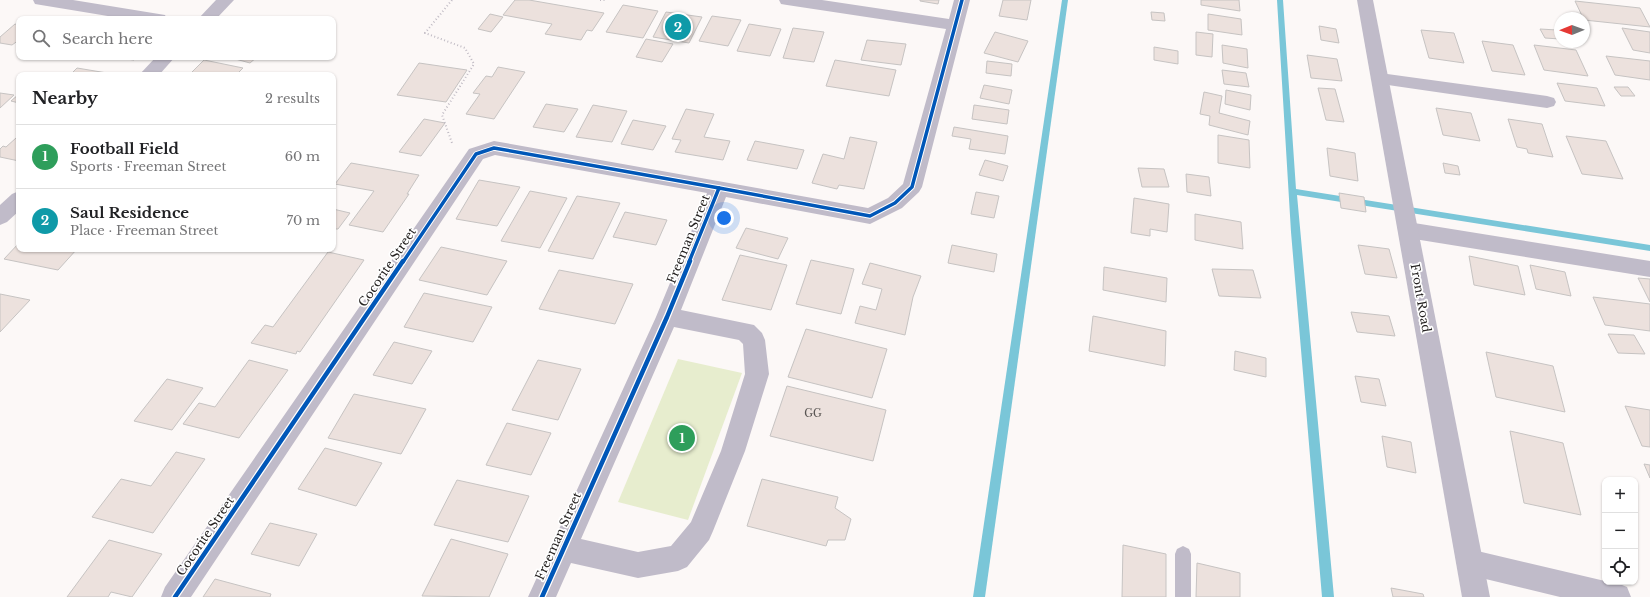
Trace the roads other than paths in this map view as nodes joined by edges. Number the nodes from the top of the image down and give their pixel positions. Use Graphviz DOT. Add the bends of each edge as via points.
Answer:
graph roads {
  1 [pos="41,0"];
  2 [pos="226,0"];
  3 [pos="787,0"];
  4 [pos="962,0"];
  5 [pos="1365,0"];
  6 [pos="140,16"];
  7 [pos="209,16"];
  8 [pos="956,25"];
  9 [pos="163,60"];
  10 [pos="151,72"];
  11 [pos="1380,79"];
  12 [pos="1547,102"];
  13 [pos="719,188"];
  14 [pos="16,202"];
  15 [pos="0,217"];
  16 [pos="1408,230"];
  17 [pos="1650,269"];
  18 [pos="667,317"];
  19 [pos="563,548"];
  20 [pos="1183,554"];
  21 [pos="1469,562"];
  22 [pos="175,597"];
  23 [pos="542,597"];
  24 [pos="1183,597"];
  25 [pos="1476,597"];
  26 [pos="1617,597"];
  1 -- 6 [label="street"];
  2 -- 7 [label="street"];
  3 -- 8 [label="street"];
  4 -- 8 [label="street, Freeman Street"];
  5 -- 11 [label="street, Front Road"];
  8 -- 13 [label="street, Freeman Street" via="912,187 895,203 870,216"];
  9 -- 10 [label="street"];
  11 -- 12 [label="street"];
  11 -- 16 [label="street, Front Road"];
  13 -- 18 [label="street, Freeman Street"];
  13 -- 22 [label="street, Cocorite Street" via="494,148 476,154"];
  14 -- 15 [label="street"];
  16 -- 17 [label="street"];
  16 -- 21 [label="street, Front Road"];
  18 -- 19 [label="street, Freeman Street"];
  18 -- 19 [label="street" via="746,332 754,340 757,374 733,451 700,531 678,558 638,565"];
  19 -- 23 [label="street, Freeman Street"];
  20 -- 24 [label="lane"];
  21 -- 25 [label="street, Front Road"];
  21 -- 26 [label="street"];
}
